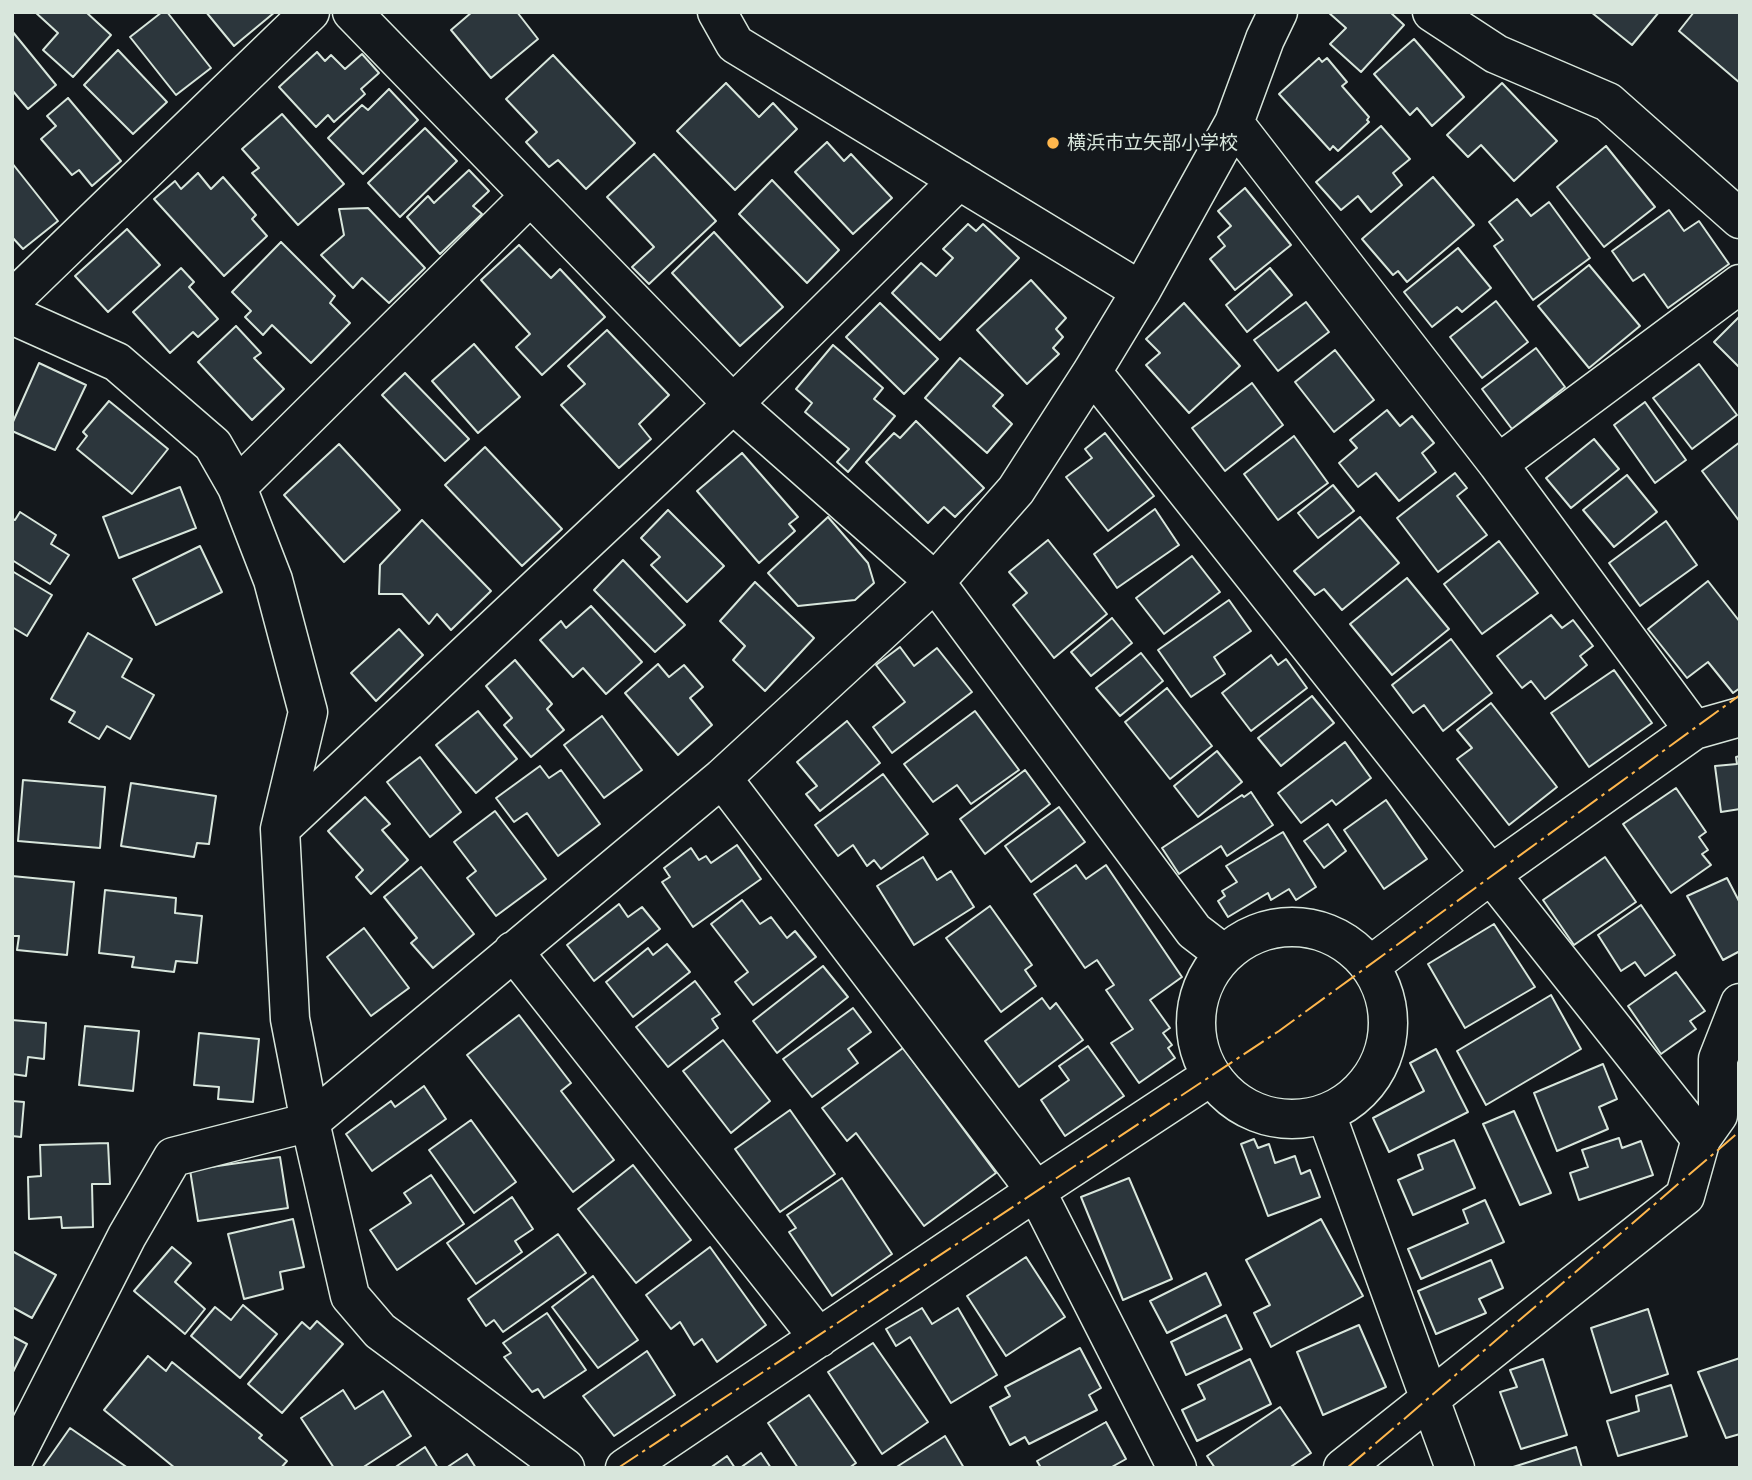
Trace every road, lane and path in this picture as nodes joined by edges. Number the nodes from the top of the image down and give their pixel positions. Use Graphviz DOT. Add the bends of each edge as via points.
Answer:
graph roads {
  1 [pos="310,12"];
  2 [pos="352,12"];
  3 [pos="717,12"];
  4 [pos="1278,12"];
  5 [pos="1433,12"];
  6 [pos="1234,123"];
  7 [pos="959,180"];
  8 [pos="529,197"];
  9 [pos="1740,219"];
  10 [pos="1740,284"];
  11 [pos="1141,291"];
  12 [pos="12,300"];
  13 [pos="12,315"];
  14 [pos="1092,372"];
  15 [pos="733,404"];
  16 [pos="1498,464"];
  17 [pos="237,487"];
  18 [pos="935,582"];
  19 [pos="1740,717"];
  20 [pos="1694,730"];
  21 [pos="722,778"];
  22 [pos="280,829"];
  23 [pos="1490,875"];
  24 [pos="513,951"];
  25 [pos="1224,954"];
  26 [pos="1370,966"];
  27 [pos="1740,1003"];
  28 [pos="1211,1076"];
  29 [pos="1326,1114"];
  30 [pos="310,1122"];
  31 [pos="1701,1139"];
  32 [pos="1035,1191"];
  33 [pos="818,1338"];
  34 [pos="1430,1399"];
  35 [pos="12,1462"];
  36 [pos="565,1468"];
  37 [pos="625,1468"];
  38 [pos="1177,1468"];
  39 [pos="1343,1468"];
  40 [pos="1455,1468"];
  1 -- 12 [label="street"];
  2 -- 8 [label="street"];
  3 -- 7 [label="street" via="735,44"];
  4 -- 6 [label="street"];
  5 -- 9 [label="street" via="1496,54 1608,102"];
  6 -- 11 [label="street"];
  6 -- 16 [label="street"];
  7 -- 11 [label="street"];
  7 -- 15 [label="street"];
  8 -- 15 [label="street"];
  8 -- 17 [label="street"];
  10 -- 16 [label="street"];
  11 -- 14 [label="street"];
  13 -- 17 [label="street" via="117,362 213,444"];
  14 -- 18 [label="street" via="1016,491"];
  14 -- 23 [label="street"];
  15 -- 18 [label="street"];
  15 -- 22 [label="street"];
  16 -- 20 [label="street"];
  17 -- 22 [label="street" via="273,580 308,712"];
  18 -- 21 [label="street"];
  18 -- 25 [label="street" via="1194,931"];
  19 -- 20 [label="street"];
  20 -- 23 [label="street"];
  21 -- 24 [label="street"];
  21 -- 32 [label="street"];
  22 -- 30 [label="street" via="290,1019"];
  23 -- 26 [label="street"];
  23 -- 31 [label="street"];
  24 -- 30 [label="street"];
  24 -- 33 [label="street"];
  25 -- 26 [label="street" via="1251,934 1284,926 1316,929 1346,942"];
  25 -- 28 [label="street" via="1205,980 1196,1012 1198,1046"];
  26 -- 29 [label="street" via="1383,992 1389,1021 1385,1051 1372,1077 1352,1099"];
  27 -- 31 [label="street" via="1718,1059 1718,1115"];
  28 -- 29 [label="street" via="1234,1100 1263,1115 1294,1119"];
  28 -- 32 [label="street"];
  29 -- 34 [label="street"];
  30 -- 35 [label="street" via="173,1157 127,1236"];
  30 -- 36 [label="street" via="350,1296 380,1331"];
  31 -- 34 [label="street" via="1685,1196"];
  32 -- 33 [label="street"];
  32 -- 38 [label="street"];
  33 -- 37 [label="street"];
  34 -- 39 [label="street"];
  34 -- 40 [label="street"];
}
